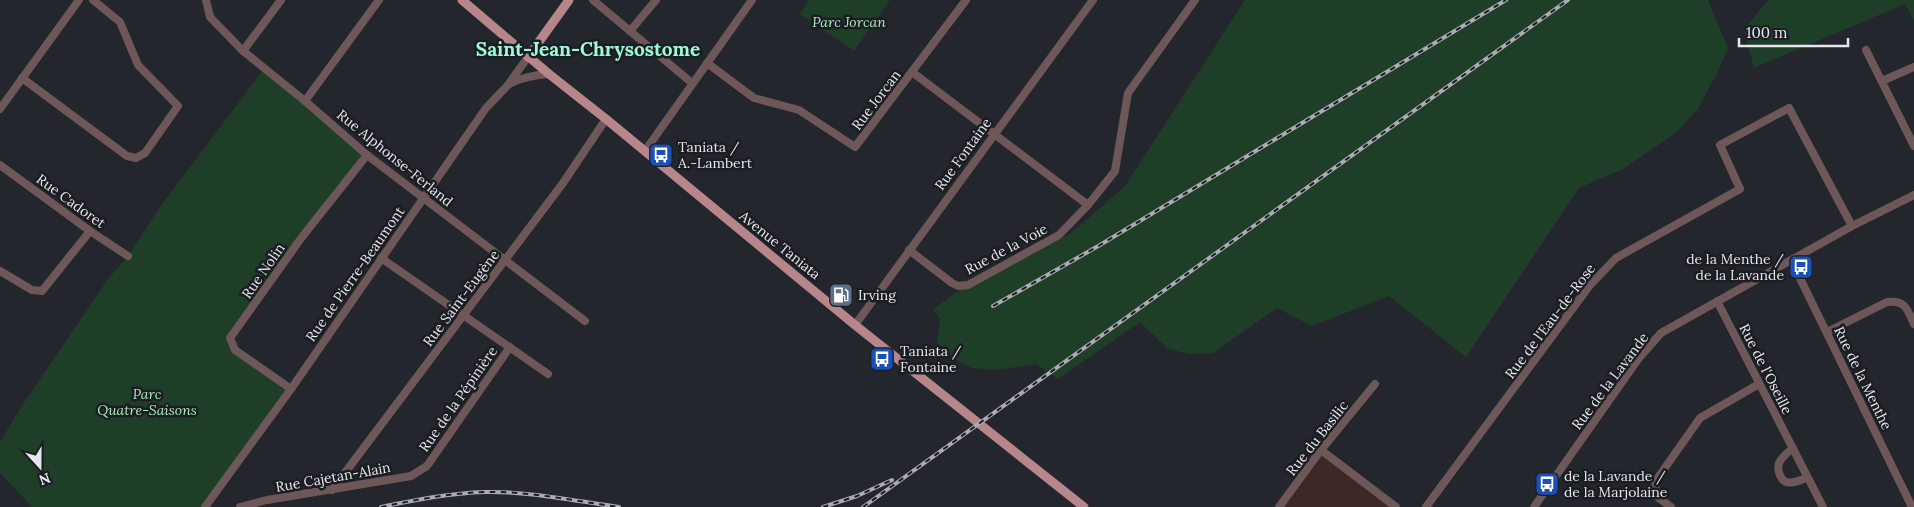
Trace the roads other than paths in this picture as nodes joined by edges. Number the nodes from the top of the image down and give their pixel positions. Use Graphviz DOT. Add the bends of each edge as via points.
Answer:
graph roads {
  1 [pos="79,0"];
  2 [pos="93,0"];
  3 [pos="206,0"];
  4 [pos="281,0"];
  5 [pos="379,0"];
  6 [pos="462,0"];
  7 [pos="569,0"];
  8 [pos="593,0"];
  9 [pos="656,0"];
  10 [pos="752,0"];
  11 [pos="1093,0"];
  12 [pos="1195,0"];
  13 [pos="962,1"];
  14 [pos="630,32"];
  15 [pos="1866,50"];
  16 [pos="243,51"];
  17 [pos="528,57"];
  18 [pos="707,62"];
  19 [pos="1914,67"];
  20 [pos="912,72"];
  21 [pos="548,74"];
  22 [pos="22,78"];
  23 [pos="1882,81"];
  24 [pos="692,83"];
  25 [pos="508,85"];
  26 [pos="304,101"];
  27 [pos="0,109"];
  28 [pos="606,119"];
  29 [pos="994,134"];
  30 [pos="1914,146"];
  31 [pos="645,151"];
  32 [pos="366,155"];
  33 [pos="0,165"];
  34 [pos="1914,195"];
  35 [pos="423,198"];
  36 [pos="1088,205"];
  37 [pos="1852,226"];
  38 [pos="90,231"];
  39 [pos="908,250"];
  40 [pos="128,256"];
  41 [pos="381,258"];
  42 [pos="506,260"];
  43 [pos="1791,260"];
  44 [pos="0,271"];
  45 [pos="1718,301"];
  46 [pos="464,316"];
  47 [pos="585,321"];
  48 [pos="855,324"];
  49 [pos="1914,324"];
  50 [pos="1827,332"];
  51 [pos="510,347"];
  52 [pos="548,374"];
  53 [pos="1375,384"];
  54 [pos="1759,384"];
  55 [pos="291,389"];
  56 [pos="1793,448"];
  57 [pos="1321,450"];
  58 [pos="427,466"];
  59 [pos="1807,478"];
  60 [pos="332,490"];
  61 [pos="205,507"];
  62 [pos="240,507"];
  63 [pos="1084,507"];
  64 [pos="1279,507"];
  65 [pos="1396,507"];
  66 [pos="1426,507"];
  67 [pos="1534,507"];
  68 [pos="1671,507"];
  69 [pos="1823,507"];
  70 [pos="1912,507"];
  1 -- 22 [label="street"];
  2 -- 22 [label="street" via="120,22 138,65 178,106 145,153 136,158 127,156"];
  3 -- 16 [label="street, Rue Alphonse-Ferland" via="210,17"];
  4 -- 16 [label="street"];
  5 -- 26 [label="street"];
  6 -- 17 [label="main road, Avenue Taniata"];
  7 -- 17 [label="main road"];
  8 -- 14 [label="street"];
  9 -- 14 [label="street"];
  10 -- 18 [label="street"];
  11 -- 29 [label="street, Rue Fontaine"];
  12 -- 36 [label="street, Rue de la Voie" via="1128,93 1115,172"];
  13 -- 20 [label="street, Rue Jorcan"];
  14 -- 24 [label="street"];
  15 -- 23 [label="street"];
  16 -- 26 [label="street, Rue Alphonse-Ferland"];
  17 -- 21 [label="main road, Avenue Taniata"];
  17 -- 25 [label="street, Rue de Pierre-Beaumont"];
  18 -- 20 [label="street, Rue Jorcan" via="754,98 799,110 855,147"];
  18 -- 24 [label="street"];
  19 -- 23 [label="street"];
  20 -- 29 [label="street"];
  21 -- 25 [label="street" via="517,79"];
  21 -- 28 [label="main road, Avenue Taniata"];
  22 -- 27 [label="street"];
  23 -- 30 [label="street"];
  24 -- 31 [label="street"];
  25 -- 35 [label="street, Rue de Pierre-Beaumont" via="486,108"];
  26 -- 32 [label="street, Rue Alphonse-Ferland"];
  28 -- 31 [label="main road, Avenue Taniata"];
  28 -- 42 [label="street, Rue Saint-Eugène"];
  29 -- 36 [label="street"];
  29 -- 39 [label="street, Rue Fontaine"];
  31 -- 48 [label="main road, Avenue Taniata"];
  32 -- 35 [label="street, Rue Alphonse-Ferland"];
  32 -- 55 [label="street, Rue Nolin" via="230,338 235,350"];
  33 -- 38 [label="street, Rue Cadoret"];
  34 -- 37 [label="street, Rue de la Lavande"];
  35 -- 41 [label="street, Rue de Pierre-Beaumont"];
  35 -- 42 [label="street, Rue Alphonse-Ferland"];
  36 -- 39 [label="street, Rue de la Voie" via="1059,235 968,285 952,283"];
  37 -- 43 [label="street, Rue de la Lavande"];
  37 -- 66 [label="street, Rue de l'Eau-de-Rose" via="1789,108 1720,145 1740,189 1616,258 1590,285"];
  38 -- 40 [label="street, Rue Cadoret"];
  38 -- 44 [label="street" via="42,291 32,290"];
  39 -- 48 [label="street, Rue Fontaine"];
  41 -- 46 [label="street"];
  41 -- 55 [label="street, Rue de Pierre-Beaumont"];
  42 -- 46 [label="street, Rue Saint-Eugène"];
  42 -- 47 [label="street, Rue Alphonse-Ferland"];
  43 -- 45 [label="street, Rue de la Lavande"];
  43 -- 50 [label="street, Rue de la Menthe"];
  45 -- 54 [label="street, Rue de l'Oseille"];
  45 -- 67 [label="street, Rue de la Lavande" via="1661,333"];
  46 -- 51 [label="street"];
  46 -- 60 [label="street, Rue Saint-Eugène"];
  48 -- 63 [label="main road, Avenue Taniata"];
  49 -- 50 [label="street" via="1906,307 1897,301 1887,302"];
  50 -- 70 [label="street, Rue de la Menthe"];
  51 -- 52 [label="street"];
  51 -- 58 [label="street, Rue de la Pépinière"];
  53 -- 57 [label="street, Rue du Basilic"];
  54 -- 56 [label="street, Rue de l'Oseille"];
  54 -- 68 [label="street" via="1700,418 1655,482 1656,496"];
  55 -- 61 [label="street, Rue de Pierre-Beaumont"];
  56 -- 59 [label="street, Rue de l'Oseille"];
  56 -- 59 [label="street" via="1780,461 1780,477 1791,483"];
  57 -- 64 [label="street, Rue du Basilic"];
  57 -- 65 [label="street"];
  58 -- 60 [label="street, Rue Cajetan-Alain" via="411,476"];
  59 -- 69 [label="street, Rue de l'Oseille"];
  60 -- 62 [label="street, Rue Cajetan-Alain"];
}
